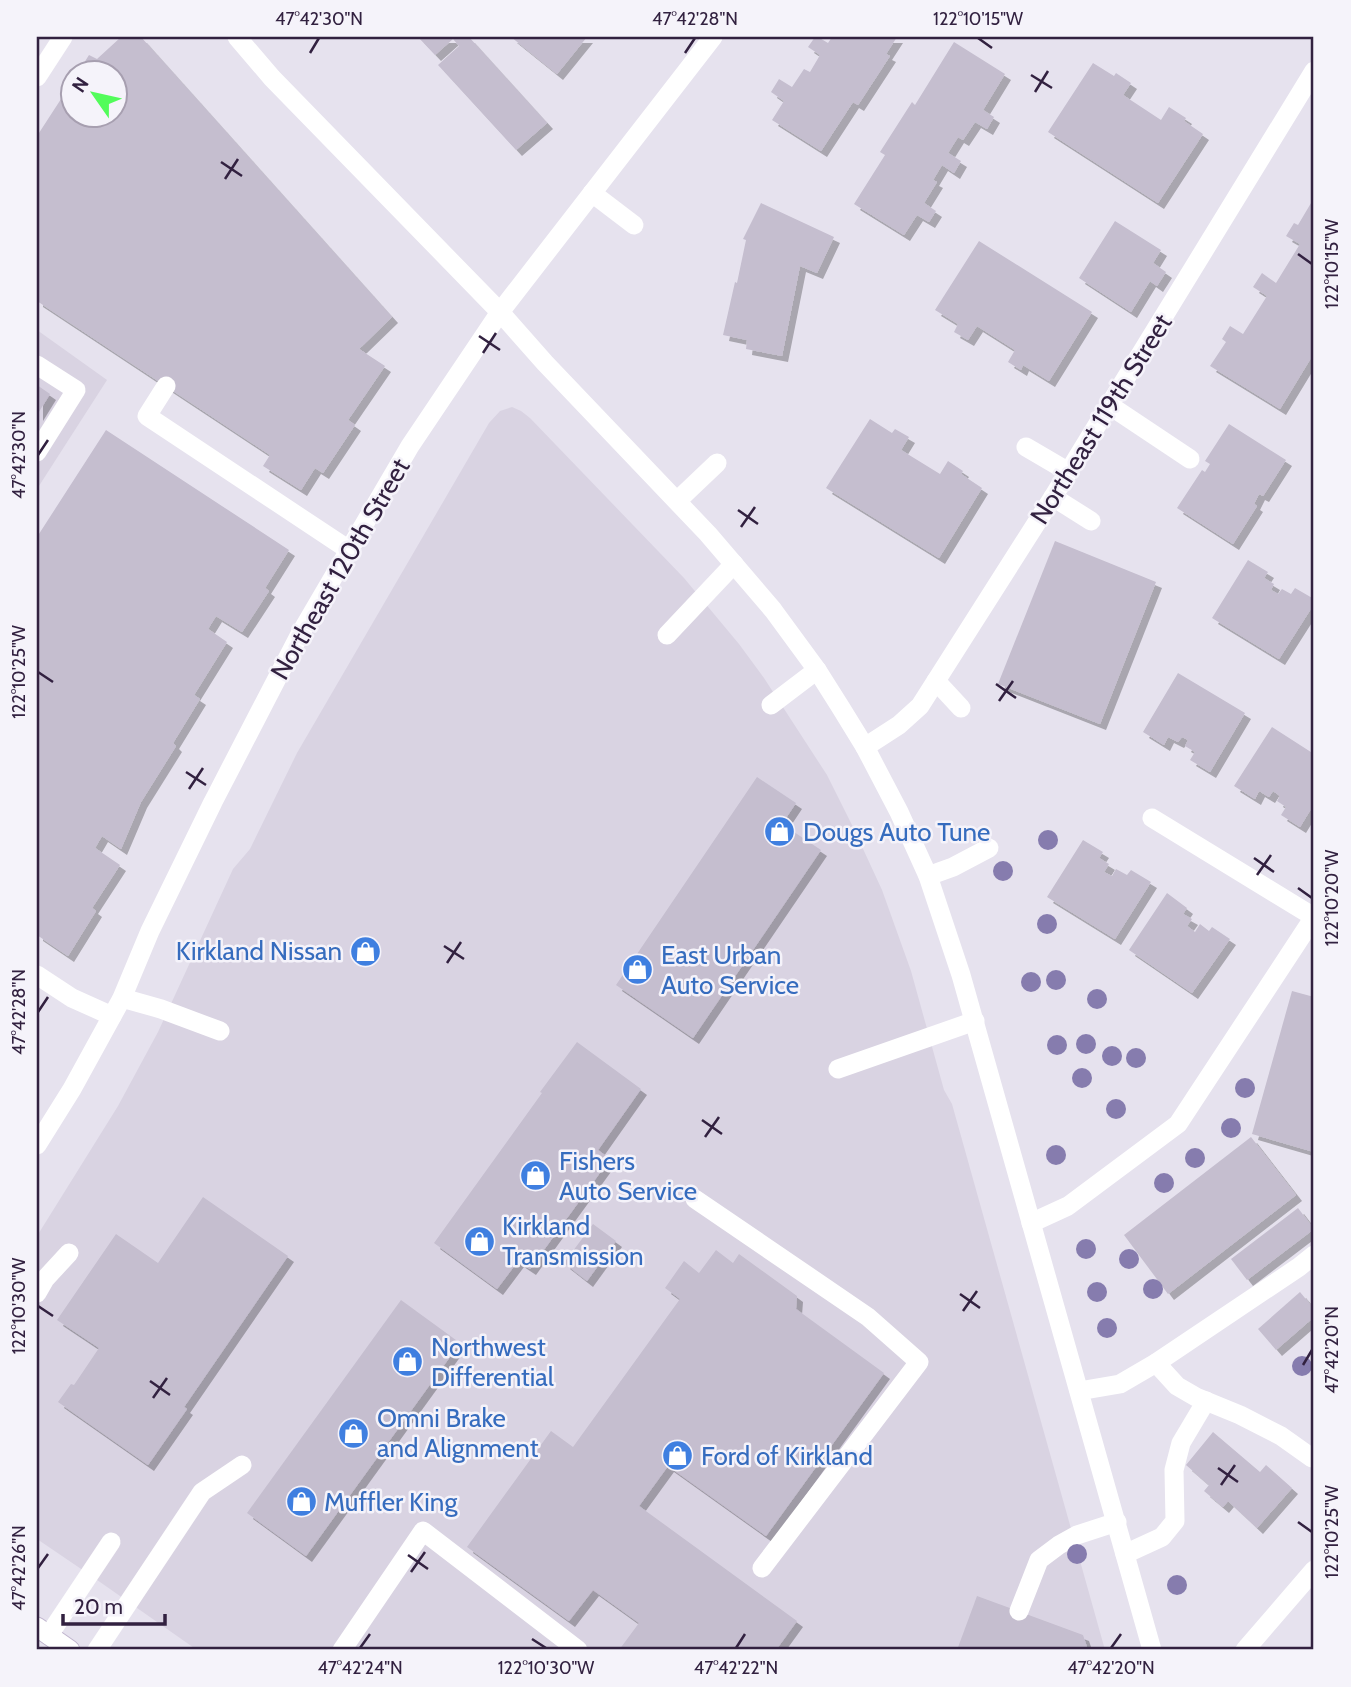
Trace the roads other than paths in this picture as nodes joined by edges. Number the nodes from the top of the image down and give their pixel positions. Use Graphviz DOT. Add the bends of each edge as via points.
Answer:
graph roads {
  1 [pos="63,37"];
  2 [pos="237,37"];
  3 [pos="713,37"];
  4 [pos="1314,71"];
  5 [pos="37,78"];
  6 [pos="592,193"];
  7 [pos="634,225"];
  8 [pos="500,312"];
  9 [pos="37,365"];
  10 [pos="166,386"];
  11 [pos="1109,405"];
  12 [pos="1026,447"];
  13 [pos="37,452"];
  14 [pos="1190,458"];
  15 [pos="718,463"];
  16 [pos="1068,471"];
  17 [pos="1053,496"];
  18 [pos="677,501"];
  19 [pos="1091,521"];
  20 [pos="349,550"];
  21 [pos="734,564"];
  22 [pos="667,635"];
  23 [pos="817,670"];
  24 [pos="936,681"];
  25 [pos="771,705"];
  26 [pos="961,708"];
  27 [pos="865,747"];
  28 [pos="1152,818"];
  29 [pos="989,848"];
  30 [pos="928,876"];
  31 [pos="1314,917"];
  32 [pos="37,975"];
  33 [pos="121,998"];
  34 [pos="112,1016"];
  35 [pos="975,1021"];
  36 [pos="220,1031"];
  37 [pos="838,1069"];
  38 [pos="37,1145"];
  39 [pos="695,1199"];
  40 [pos="1031,1223"];
  41 [pos="69,1254"];
  42 [pos="1314,1255"];
  43 [pos="39,1282"];
  44 [pos="1156,1363"];
  45 [pos="1079,1391"];
  46 [pos="1206,1401"];
  47 [pos="1312,1458"];
  48 [pos="242,1465"];
  49 [pos="1116,1522"];
  50 [pos="111,1542"];
  51 [pos="1125,1554"];
  52 [pos="762,1568"];
  53 [pos="1314,1570"];
  54 [pos="1019,1611"];
  55 [pos="43,1631"];
  56 [pos="70,1650"];
  57 [pos="97,1650"];
  58 [pos="342,1650"];
  59 [pos="578,1650"];
  60 [pos="1152,1650"];
  61 [pos="1245,1650"];
  1 -- 5 [label="street"];
  2 -- 8 [label="street"];
  3 -- 6 [label="street, Northeast 120th Street"];
  4 -- 11 [label="street, Northeast 119th Street"];
  6 -- 7 [label="street"];
  6 -- 8 [label="street, Northeast 120th Street"];
  8 -- 18 [label="street"];
  8 -- 20 [label="street, Northeast 120th Street" via="410,446"];
  9 -- 13 [label="street" via="76,390"];
  10 -- 20 [label="street" via="147,416"];
  11 -- 14 [label="street"];
  11 -- 16 [label="street, Northeast 119th Street"];
  12 -- 16 [label="street"];
  15 -- 18 [label="street"];
  16 -- 17 [label="street, Northeast 119th Street"];
  17 -- 19 [label="street"];
  17 -- 24 [label="street, Northeast 119th Street"];
  18 -- 21 [label="street"];
  20 -- 33 [label="street, Northeast 120th Street" via="213,802"];
  21 -- 22 [label="street"];
  21 -- 23 [label="street"];
  23 -- 25 [label="street"];
  23 -- 27 [label="street"];
  24 -- 26 [label="street"];
  24 -- 27 [label="street, Northeast 119th Street" via="920,706"];
  27 -- 30 [label="street"];
  28 -- 31 [label="street"];
  29 -- 30 [label="street"];
  30 -- 35 [label="street"];
  31 -- 40 [label="street" via="1178,1124 1068,1206"];
  32 -- 34 [label="street"];
  33 -- 34 [label="street, Northeast 120th Street"];
  33 -- 36 [label="street"];
  34 -- 38 [label="street, Northeast 120th Street"];
  35 -- 37 [label="street"];
  35 -- 40 [label="street"];
  39 -- 52 [label="street" via="868,1317 919,1362"];
  40 -- 45 [label="street"];
  41 -- 43 [label="street"];
  42 -- 44 [label="street"];
  44 -- 45 [label="street" via="1120,1384"];
  44 -- 46 [label="street" via="1177,1386"];
  45 -- 49 [label="street"];
  46 -- 47 [label="street" via="1281,1437"];
  46 -- 51 [label="street" via="1181,1443 1174,1470 1175,1521 1162,1537"];
  48 -- 57 [label="street" via="202,1492"];
  49 -- 51 [label="street"];
  49 -- 54 [label="street" via="1077,1535 1039,1560"];
  50 -- 55 [label="street"];
  51 -- 60 [label="street"];
  53 -- 61 [label="street"];
  55 -- 56 [label="street"];
  58 -- 59 [label="street" via="423,1531"];
}
